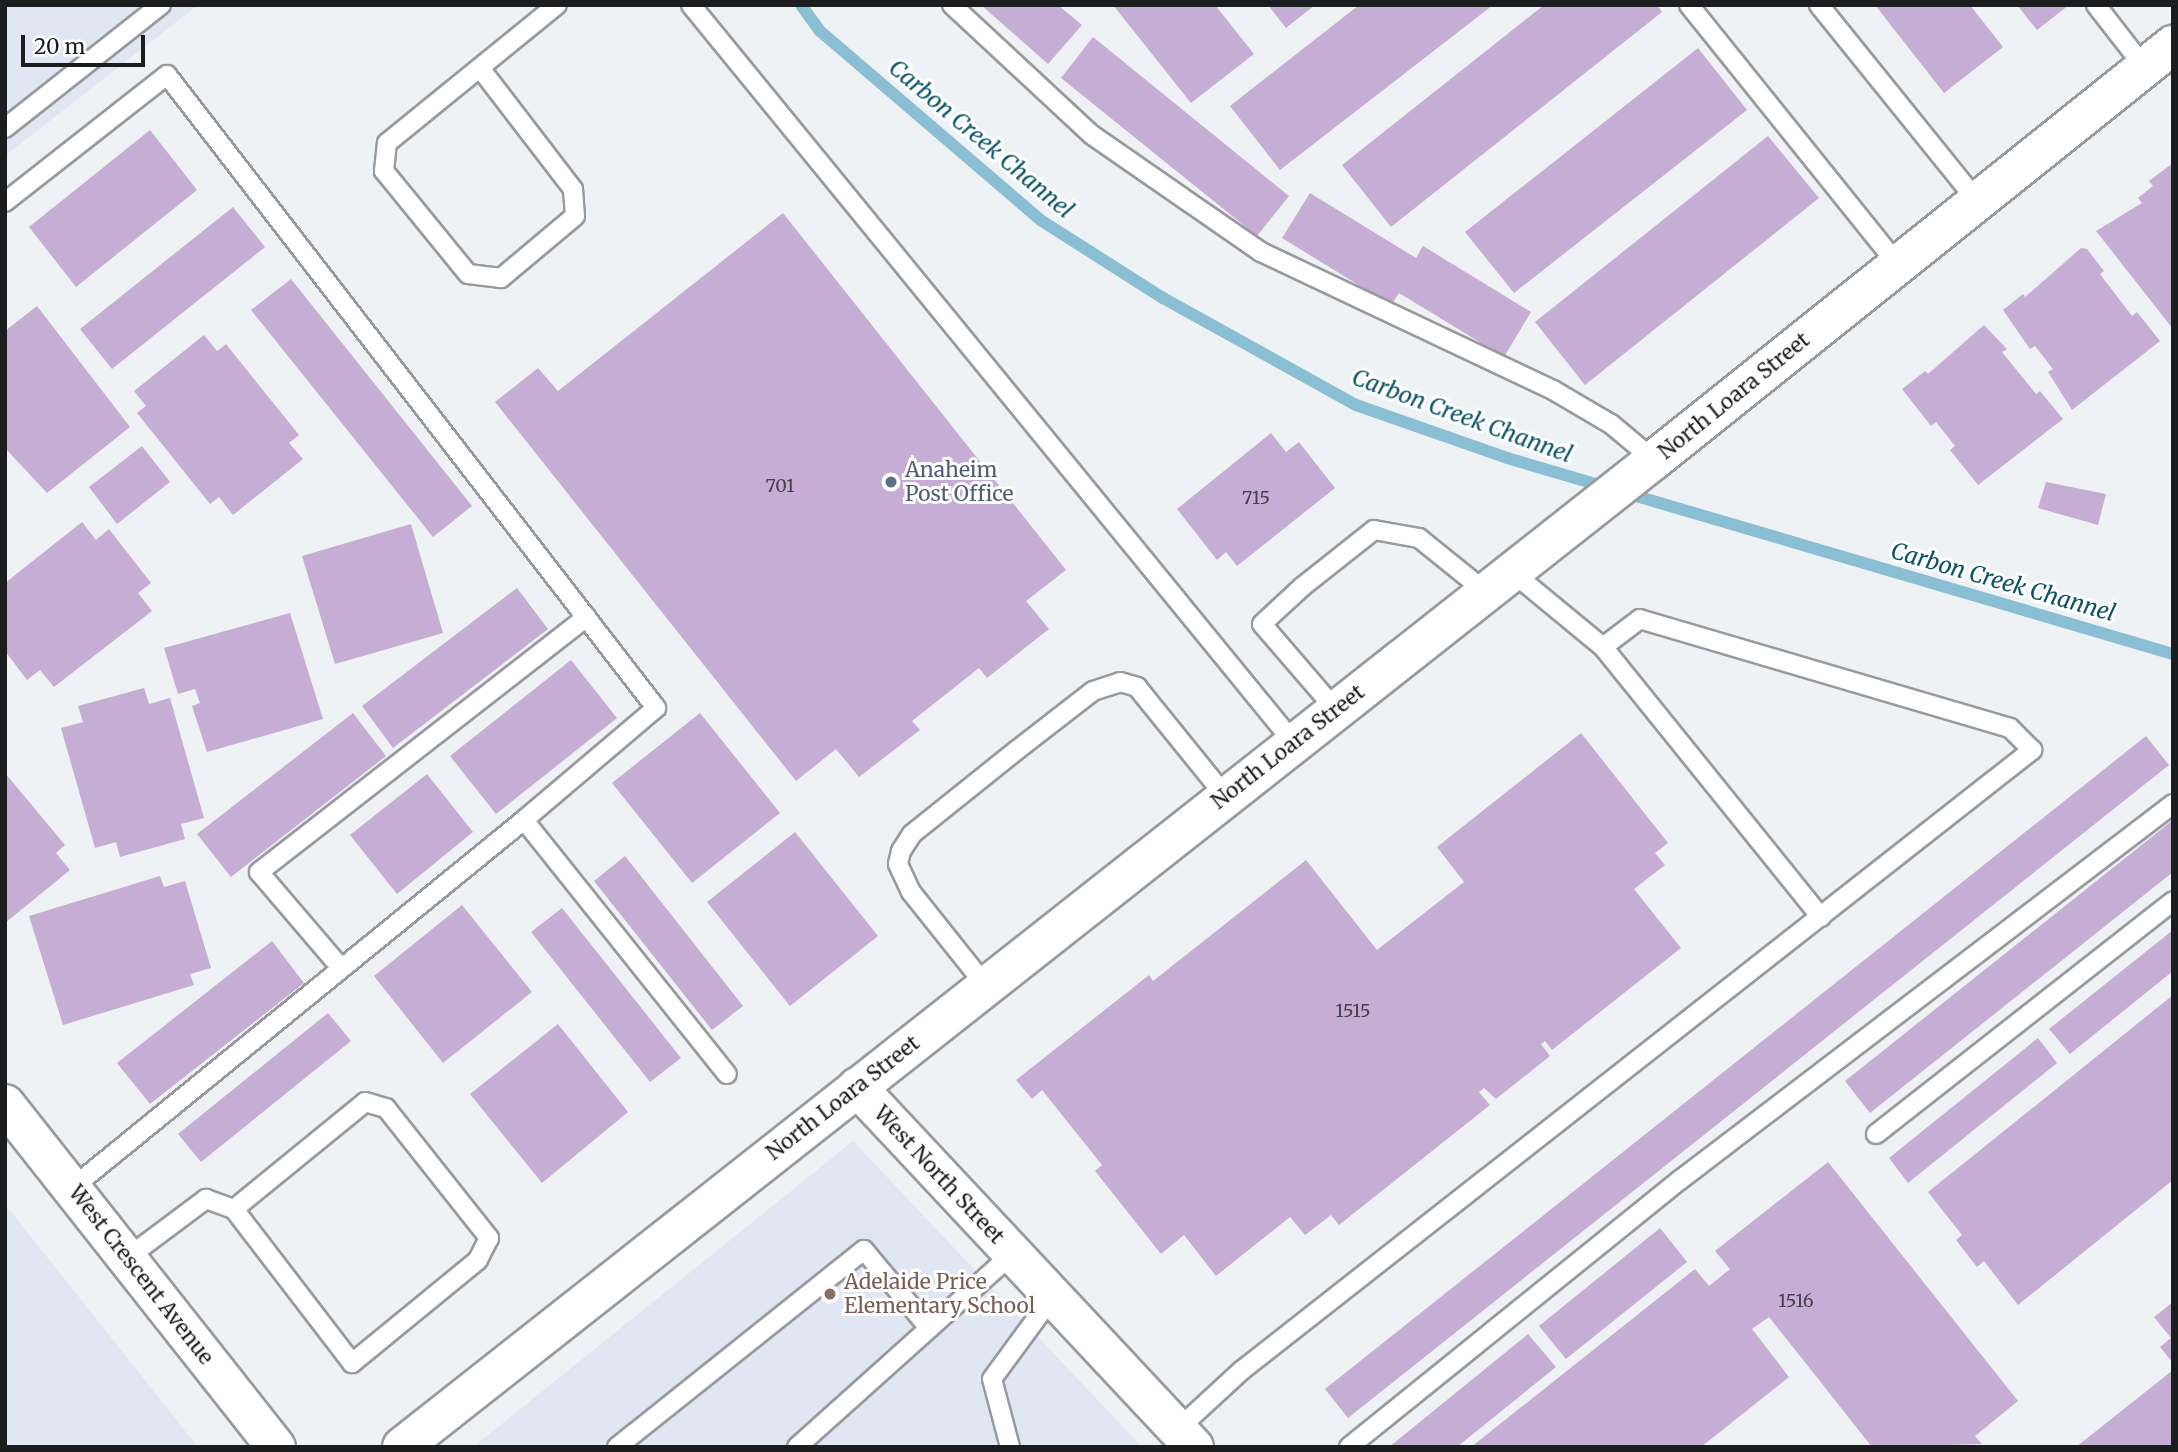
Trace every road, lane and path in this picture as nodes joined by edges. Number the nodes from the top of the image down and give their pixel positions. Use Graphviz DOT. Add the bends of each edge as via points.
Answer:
graph roads {
  1 [pos="161,5"];
  2 [pos="557,5"];
  3 [pos="691,5"];
  4 [pos="951,5"];
  5 [pos="1689,5"];
  6 [pos="1819,5"];
  7 [pos="2096,5"];
  8 [pos="2159,57"];
  9 [pos="480,68"];
  10 [pos="5,128"];
  11 [pos="1977,201"];
  12 [pos="5,202"];
  13 [pos="1898,265"];
  14 [pos="1649,464"];
  15 [pos="1499,582"];
  16 [pos="586,617"];
  17 [pos="1603,647"];
  18 [pos="1336,710"];
  19 [pos="1294,743"];
  20 [pos="1226,797"];
  21 [pos="2173,803"];
  22 [pos="524,820"];
  23 [pos="2173,901"];
  24 [pos="1821,917"];
  25 [pos="341,968"];
  26 [pos="986,986"];
  27 [pos="727,1073"];
  28 [pos="857,1087"];
  29 [pos="5,1104"];
  30 [pos="1876,1134"];
  31 [pos="72,1188"];
  32 [pos="234,1209"];
  33 [pos="1012,1254"];
  34 [pos="127,1258"];
  35 [pos="1053,1296"];
  36 [pos="929,1328"];
  37 [pos="1186,1438"];
  38 [pos="276,1447"];
  39 [pos="402,1447"];
  40 [pos="617,1447"];
  41 [pos="797,1447"];
  42 [pos="1010,1447"];
  43 [pos="1349,1447"];
  1 -- 10 [label="lane"];
  2 -- 9 [label="lane"];
  3 -- 19 [label="lane"];
  4 -- 14 [label="lane" via="1092,135 1261,252 1553,390 1611,424"];
  5 -- 13 [label="lane"];
  6 -- 11 [label="lane"];
  7 -- 8 [label="lane"];
  8 -- 11 [label="street, North Loara Street"];
  9 -- 9 [label="lane" via="387,143 383,171 468,274 501,278 575,216 573,189"];
  11 -- 13 [label="street, North Loara Street"];
  12 -- 16 [label="lane" via="167,75"];
  13 -- 14 [label="street, North Loara Street"];
  14 -- 15 [label="street, North Loara Street"];
  15 -- 17 [label="lane"];
  15 -- 18 [label="street, North Loara Street"];
  15 -- 18 [label="lane" via="1419,538 1374,530 1312,578 1262,624"];
  16 -- 22 [label="lane" via="656,708"];
  16 -- 25 [label="lane" via="259,872"];
  17 -- 24 [label="lane"];
  17 -- 24 [label="lane" via="1640,619 2010,728 2032,750"];
  18 -- 19 [label="street, North Loara Street"];
  19 -- 20 [label="street, North Loara Street"];
  20 -- 26 [label="street, North Loara Street"];
  20 -- 26 [label="lane" via="1137,687 1120,681 1093,691 1017,750 912,834 898,864 912,892"];
  21 -- 43 [label="lane" via="1680,1180"];
  22 -- 25 [label="lane"];
  22 -- 27 [label="lane"];
  23 -- 30 [label="lane"];
  24 -- 37 [label="lane" via="1241,1371"];
  25 -- 31 [label="lane"];
  26 -- 28 [label="street, North Loara Street"];
  28 -- 33 [label="street, West North Street"];
  28 -- 39 [label="street, North Loara Street"];
  29 -- 31 [label="street, West Crescent Avenue"];
  31 -- 34 [label="street, West Crescent Avenue"];
  32 -- 32 [label="lane" via="365,1101 386,1108 489,1238 478,1260 352,1363"];
  32 -- 34 [label="lane" via="206,1199"];
  33 -- 35 [label="street, West North Street"];
  33 -- 36 [label="lane"];
  34 -- 38 [label="street, West Crescent Avenue"];
  35 -- 37 [label="street, West North Street"];
  35 -- 42 [label="lane" via="992,1379"];
  36 -- 40 [label="lane" via="864,1250"];
  36 -- 41 [label="lane"];
}
